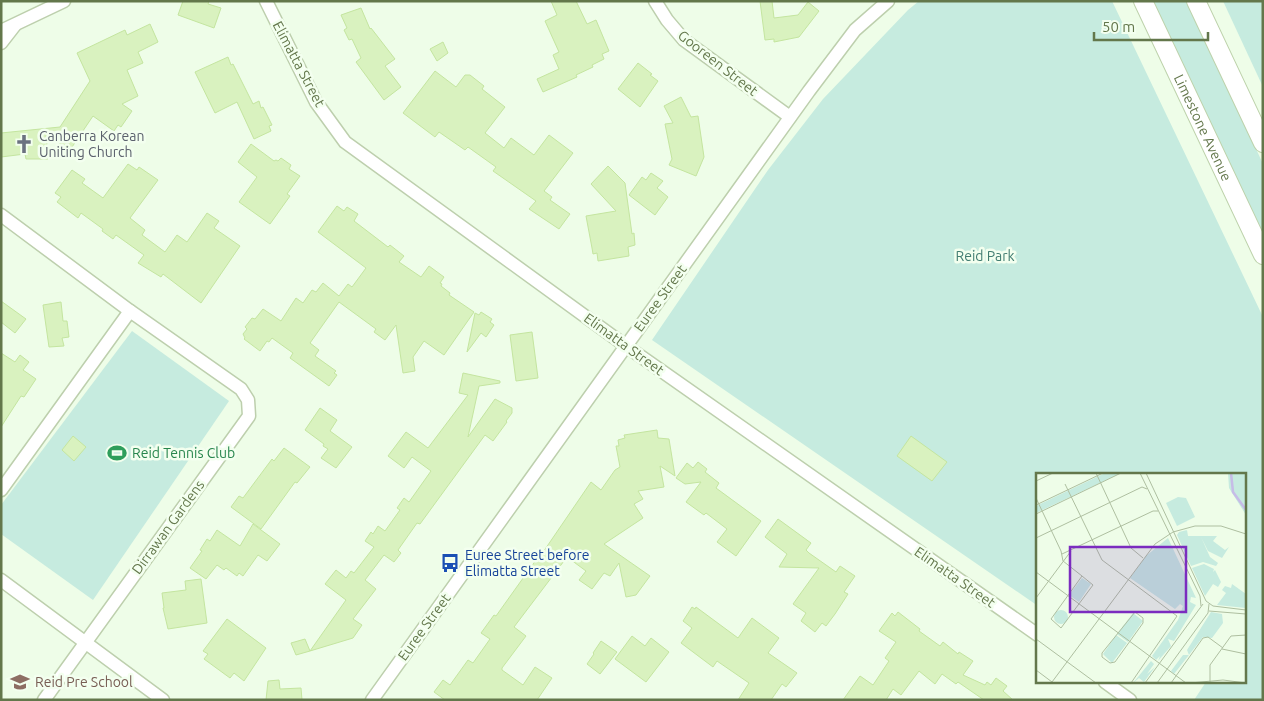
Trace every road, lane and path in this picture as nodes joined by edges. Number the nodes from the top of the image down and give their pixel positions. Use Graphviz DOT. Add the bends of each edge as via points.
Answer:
graph roads {
  1 [pos="64,1"];
  2 [pos="266,1"];
  3 [pos="655,1"];
  4 [pos="888,1"];
  5 [pos="1144,1"];
  6 [pos="1196,1"];
  7 [pos="15,24"];
  8 [pos="1,31"];
  9 [pos="1,43"];
  10 [pos="790,117"];
  11 [pos="1263,143"];
  12 [pos="1,215"];
  13 [pos="1263,255"];
  14 [pos="130,310"];
  15 [pos="626,346"];
  16 [pos="1,490"];
  17 [pos="1,580"];
  18 [pos="1036,634"];
  19 [pos="85,642"];
  20 [pos="1108,684"];
  21 [pos="44,700"];
  22 [pos="162,700"];
  23 [pos="372,700"];
  24 [pos="1130,700"];
  1 -- 7 [label="street"];
  2 -- 15 [label="street, Elimatta Street" via="316,102 345,142"];
  3 -- 10 [label="street, Gooreen Street" via="684,40"];
  4 -- 10 [label="street, Euree Street" via="856,30"];
  5 -- 13 [label="main road, Limestone Avenue"];
  6 -- 11 [label="main road"];
  7 -- 8 [label="street"];
  7 -- 9 [label="street"];
  10 -- 15 [label="street, Euree Street"];
  12 -- 14 [label="street, Dirrawan Gardens"];
  14 -- 16 [label="street"];
  14 -- 19 [label="street, Dirrawan Gardens" via="241,389 248,400 249,416"];
  15 -- 18 [label="street, Elimatta Street"];
  15 -- 23 [label="street, Euree Street"];
  17 -- 19 [label="street"];
  19 -- 21 [label="street, Dirrawan Gardens"];
  19 -- 22 [label="street"];
  20 -- 24 [label="street"];
}
